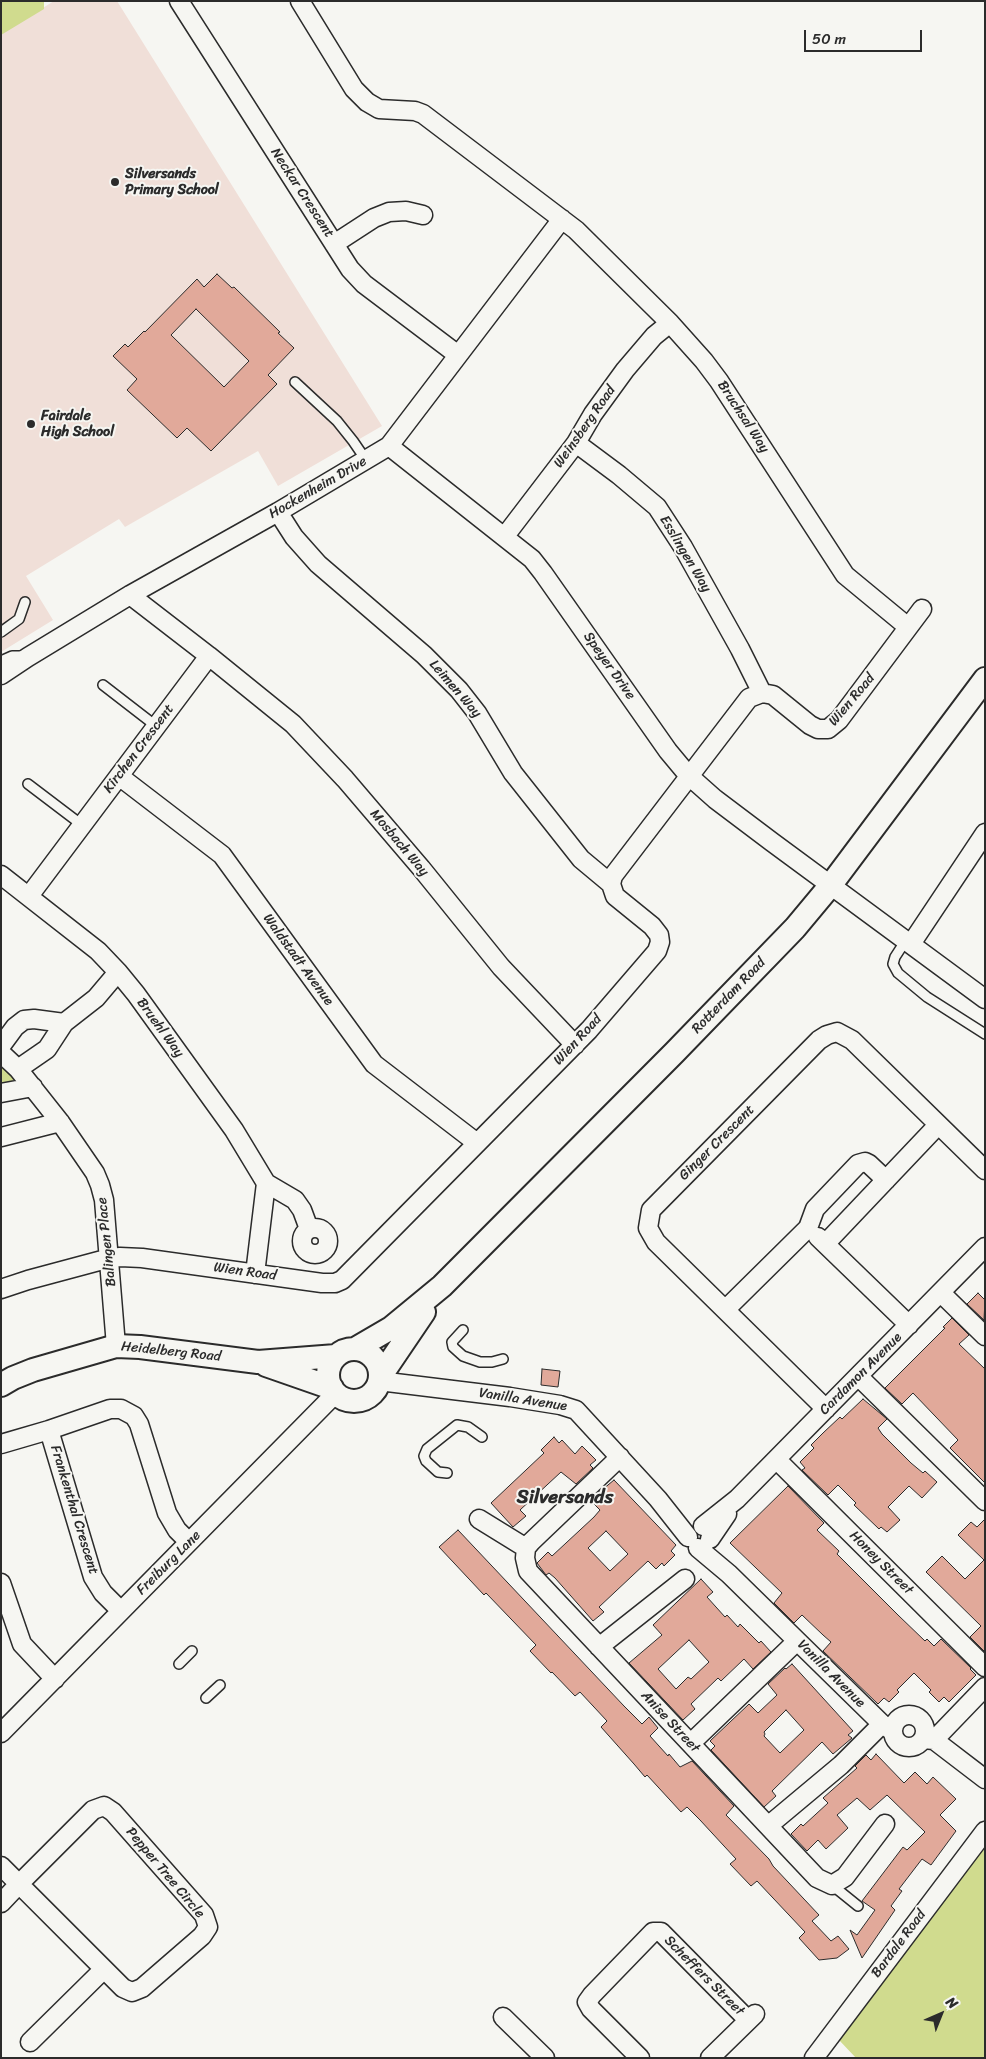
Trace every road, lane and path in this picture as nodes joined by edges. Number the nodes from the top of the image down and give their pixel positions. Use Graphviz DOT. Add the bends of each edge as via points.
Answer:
graph roads {
  1 [pos="179,1"];
  2 [pos="300,1"];
  3 [pos="423,215"];
  4 [pos="562,219"];
  5 [pos="334,244"];
  6 [pos="670,323"];
  7 [pos="458,355"];
  8 [pos="294,382"];
  9 [pos="576,443"];
  10 [pos="389,446"];
  11 [pos="366,460"];
  12 [pos="278,512"];
  13 [pos="505,536"];
  14 [pos="130,594"];
  15 [pos="25,602"];
  16 [pos="922,609"];
  17 [pos="908,627"];
  18 [pos="1,632"];
  19 [pos="209,656"];
  20 [pos="28,657"];
  21 [pos="1,661"];
  22 [pos="1,675"];
  23 [pos="985,679"];
  24 [pos="103,685"];
  25 [pos="762,693"];
  26 [pos="156,726"];
  27 [pos="688,775"];
  28 [pos="119,776"];
  29 [pos="28,784"];
  30 [pos="82,825"];
  31 [pos="985,833"];
  32 [pos="980,852"];
  33 [pos="1,875"];
  34 [pos="611,884"];
  35 [pos="830,886"];
  36 [pos="29,896"];
  37 [pos="908,942"];
  38 [pos="118,972"];
  39 [pos="985,999"];
  40 [pos="64,1023"];
  41 [pos="985,1034"];
  42 [pos="575,1045"];
  43 [pos="1,1046"];
  44 [pos="1,1052"];
  45 [pos="18,1069"];
  46 [pos="33,1087"];
  47 [pos="1,1093"];
  48 [pos="60,1122"];
  49 [pos="938,1126"];
  50 [pos="1,1137"];
  51 [pos="478,1143"];
  52 [pos="985,1170"];
  53 [pos="886,1180"];
  54 [pos="266,1183"];
  55 [pos="808,1228"];
  56 [pos="310,1230"];
  57 [pos="826,1243"];
  58 [pos="985,1247"];
  59 [pos="110,1258"];
  60 [pos="255,1274"];
  61 [pos="442,1286"];
  62 [pos="1,1289"];
  63 [pos="941,1293"];
  64 [pos="726,1309"];
  65 [pos="909,1325"];
  66 [pos="463,1330"];
  67 [pos="985,1336"];
  68 [pos="116,1346"];
  69 [pos="346,1353"];
  70 [pos="502,1359"];
  71 [pos="258,1362"];
  72 [pos="859,1376"];
  73 [pos="379,1379"];
  74 [pos="1,1385"];
  75 [pos="334,1391"];
  76 [pos="826,1409"];
  77 [pos="49,1430"];
  78 [pos="482,1437"];
  79 [pos="1,1444"];
  80 [pos="620,1457"];
  81 [pos="777,1460"];
  82 [pos="447,1473"];
  83 [pos="985,1501"];
  84 [pos="479,1519"];
  85 [pos="701,1537"];
  86 [pos="189,1542"];
  87 [pos="526,1548"];
  88 [pos="685,1579"];
  89 [pos="1,1584"];
  90 [pos="121,1611"];
  91 [pos="797,1641"];
  92 [pos="600,1647"];
  93 [pos="192,1651"];
  94 [pos="179,1664"];
  95 [pos="985,1667"];
  96 [pos="55,1679"];
  97 [pos="220,1685"];
  98 [pos="985,1688"];
  99 [pos="206,1698"];
  100 [pos="4,1723"];
  101 [pos="887,1728"];
  102 [pos="929,1740"];
  103 [pos="691,1743"];
  104 [pos="985,1779"];
  105 [pos="885,1824"];
  106 [pos="768,1826"];
  107 [pos="985,1831"];
  108 [pos="1,1866"];
  109 [pos="19,1884"];
  110 [pos="832,1885"];
  111 [pos="1,1903"];
  112 [pos="858,1906"];
  113 [pos="104,1969"];
  114 [pos="503,2017"];
  115 [pos="30,2042"];
  116 [pos="545,2058"];
  117 [pos="640,2058"];
  118 [pos="710,2058"];
  119 [pos="814,2058"];
  1 -- 5 [label="street, Neckar Crescent"];
  2 -- 4 [label="street" via="354,89 366,102 379,109 423,114"];
  3 -- 5 [label="street" via="406,211 385,214"];
  4 -- 6 [label="street, Bruchsal Way"];
  4 -- 7 [label="street, Hockenheim Drive"];
  5 -- 7 [label="street, Neckar Crescent" via="356,277"];
  6 -- 9 [label="street, Weinsberg Road" via="654,336 625,370"];
  6 -- 17 [label="street, Bruchsal Way" via="719,380 845,575"];
  7 -- 10 [label="street, Hockenheim Drive"];
  8 -- 11 [label="lane" via="337,421"];
  9 -- 13 [label="street, Weinsberg Road"];
  9 -- 25 [label="street, Esslingen Way" via="657,507 683,546"];
  10 -- 11 [label="street, Hockenheim Drive"];
  10 -- 13 [label="street, Speyer Drive"];
  11 -- 12 [label="street, Hockenheim Drive"];
  12 -- 14 [label="street, Hockenheim Drive"];
  12 -- 34 [label="street, Leimen Way" via="313,559 424,655 459,690 477,713 513,773 581,859"];
  13 -- 27 [label="street, Speyer Drive" via="543,573"];
  14 -- 19 [label="street"];
  14 -- 20 [label="street, Hockenheim Drive"];
  15 -- 18 [label="lane" via="20,619"];
  16 -- 17 [label="street, Wien Road"];
  17 -- 25 [label="street, Wien Road" via="839,720 828,729 810,724 779,699"];
  19 -- 26 [label="street, Kirchen Crescent"];
  19 -- 42 [label="street, Mosbach Way" via="282,714 345,779 500,967"];
  20 -- 21 [label="lane" via="17,655"];
  20 -- 22 [label="street, Hockenheim Drive"];
  23 -- 35 [label="street, Rotterdam Road"];
  24 -- 26 [label="lane"];
  25 -- 27 [label="street" via="749,698"];
  26 -- 28 [label="street, Kirchen Crescent"];
  27 -- 34 [label="street" via="617,870"];
  27 -- 35 [label="street, Speyer Drive"];
  28 -- 30 [label="street, Kirchen Crescent"];
  28 -- 51 [label="street, Waldstadt Avenue" via="222,855 374,1064"];
  29 -- 30 [label="lane"];
  30 -- 36 [label="street, Kirchen Crescent"];
  31 -- 32 [label="street"];
  32 -- 37 [label="street"];
  33 -- 36 [label="street"];
  34 -- 42 [label="street, Wien Road" via="615,896 652,926 660,942 650,960"];
  35 -- 37 [label="street, Speyer Drive"];
  35 -- 61 [label="street, Rotterdam Road" via="795,928 674,1053"];
  36 -- 38 [label="street, Bruehl Way" via="98,950"];
  37 -- 39 [label="street, Speyer Drive"];
  37 -- 41 [label="lane" via="895,957 893,964 898,973"];
  38 -- 40 [label="street" via="96,998"];
  38 -- 54 [label="street, Bruehl Way" via="234,1130"];
  40 -- 43 [label="street" via="24,1020"];
  40 -- 45 [label="street" via="47,1049"];
  42 -- 51 [label="street, Wien Road"];
  44 -- 45 [label="street, Balingen Place"];
  45 -- 46 [label="street, Balingen Place"];
  46 -- 47 [label="street"];
  46 -- 48 [label="street, Balingen Place"];
  48 -- 50 [label="street"];
  48 -- 59 [label="street, Balingen Place" via="100,1185"];
  49 -- 52 [label="street, Ginger Crescent"];
  49 -- 53 [label="street"];
  49 -- 64 [label="street, Ginger Crescent" via="852,1040 838,1032 819,1040 654,1205 649,1215 648,1228 656,1242"];
  51 -- 60 [label="street, Wien Road" via="342,1280 322,1283"];
  53 -- 55 [label="street" via="869,1164 859,1163 815,1209"];
  53 -- 57 [label="street"];
  54 -- 56 [label="street, Bruehl Way" via="295,1200"];
  54 -- 60 [label="street"];
  55 -- 57 [label="street"];
  55 -- 64 [label="street"];
  57 -- 65 [label="street"];
  58 -- 63 [label="street, Cardamon Avenue"];
  59 -- 60 [label="street, Wien Road" via="142,1258"];
  59 -- 62 [label="street, Wien Road"];
  59 -- 68 [label="street, Balingen Place"];
  61 -- 69 [label="street, Rotterdam Road" via="391,1328"];
  61 -- 73 [label="street, Rotterdam Road"];
  63 -- 65 [label="street, Cardamon Avenue"];
  63 -- 67 [label="street"];
  64 -- 76 [label="street, Ginger Crescent"];
  65 -- 72 [label="street, Cardamon Avenue"];
  66 -- 70 [label="lane" via="452,1342 463,1356 480,1362"];
  68 -- 71 [label="street, Heidelberg Road" via="140,1346"];
  68 -- 74 [label="street, Heidelberg Road" via="33,1370"];
  69 -- 71 [label="street, Heidelberg Road"];
  69 -- 73 [label="street" via="368,1353 377,1364"];
  69 -- 75 [label="street" via="329,1371"];
  71 -- 75 [label="street, Heidelberg Road"];
  72 -- 76 [label="street, Cardamon Avenue"];
  72 -- 83 [label="street"];
  73 -- 75 [label="street" via="373,1392 363,1399 351,1400"];
  73 -- 80 [label="street, Vanilla Avenue" via="571,1407"];
  75 -- 86 [label="street, Freiburg Lane"];
  76 -- 81 [label="street, Cardamon Avenue"];
  77 -- 79 [label="street, Frankenthal Crescent"];
  77 -- 86 [label="street, Frankenthal Crescent" via="110,1409 121,1409 134,1416 170,1520"];
  77 -- 90 [label="street, Frankenthal Crescent" via="93,1577"];
  78 -- 82 [label="lane" via="468,1427 457,1425 427,1449 426,1461 438,1472"];
  80 -- 85 [label="street, Vanilla Avenue" via="658,1499"];
  80 -- 87 [label="street"];
  81 -- 85 [label="street, Cardamon Avenue"];
  81 -- 95 [label="street, Honey Street"];
  84 -- 87 [label="street"];
  85 -- 91 [label="street, Vanilla Avenue" via="729,1574"];
  86 -- 90 [label="street, Freiburg Lane"];
  87 -- 92 [label="street, Anise Street" via="526,1565 531,1575"];
  88 -- 92 [label="street"];
  89 -- 96 [label="street" via="22,1644"];
  90 -- 96 [label="street, Freiburg Lane"];
  91 -- 101 [label="street, Vanilla Avenue"];
  91 -- 103 [label="street"];
  92 -- 103 [label="street, Anise Street"];
  93 -- 94 [label="lane"];
  96 -- 100 [label="street, Freiburg Lane"];
  97 -- 99 [label="lane"];
  98 -- 102 [label="street"];
  101 -- 102 [label="street" via="897,1743 906,1748"];
  101 -- 102 [label="street" via="899,1718 915,1716 923,1724"];
  101 -- 106 [label="street"];
  102 -- 104 [label="street"];
  103 -- 106 [label="street, Anise Street"];
  105 -- 110 [label="street" via="847,1875"];
  106 -- 110 [label="street, Anise Street" via="811,1872"];
  107 -- 119 [label="street, Bardale Road"];
  108 -- 109 [label="street"];
  109 -- 111 [label="street"];
  109 -- 113 [label="street, Pepper Tree Circle"];
  109 -- 113 [label="street, Pepper Tree Circle" via="93,1810 104,1806 114,1812 204,1915 208,1927 202,1936 142,1988 132,1992 123,1988"];
  110 -- 112 [label="lane, Anise Street"];
  113 -- 115 [label="street"];
  114 -- 116 [label="street"];
  117 -- 118 [label="street, Scheffers Street" via="587,2002 653,1932 661,1932 752,2017"];
}
